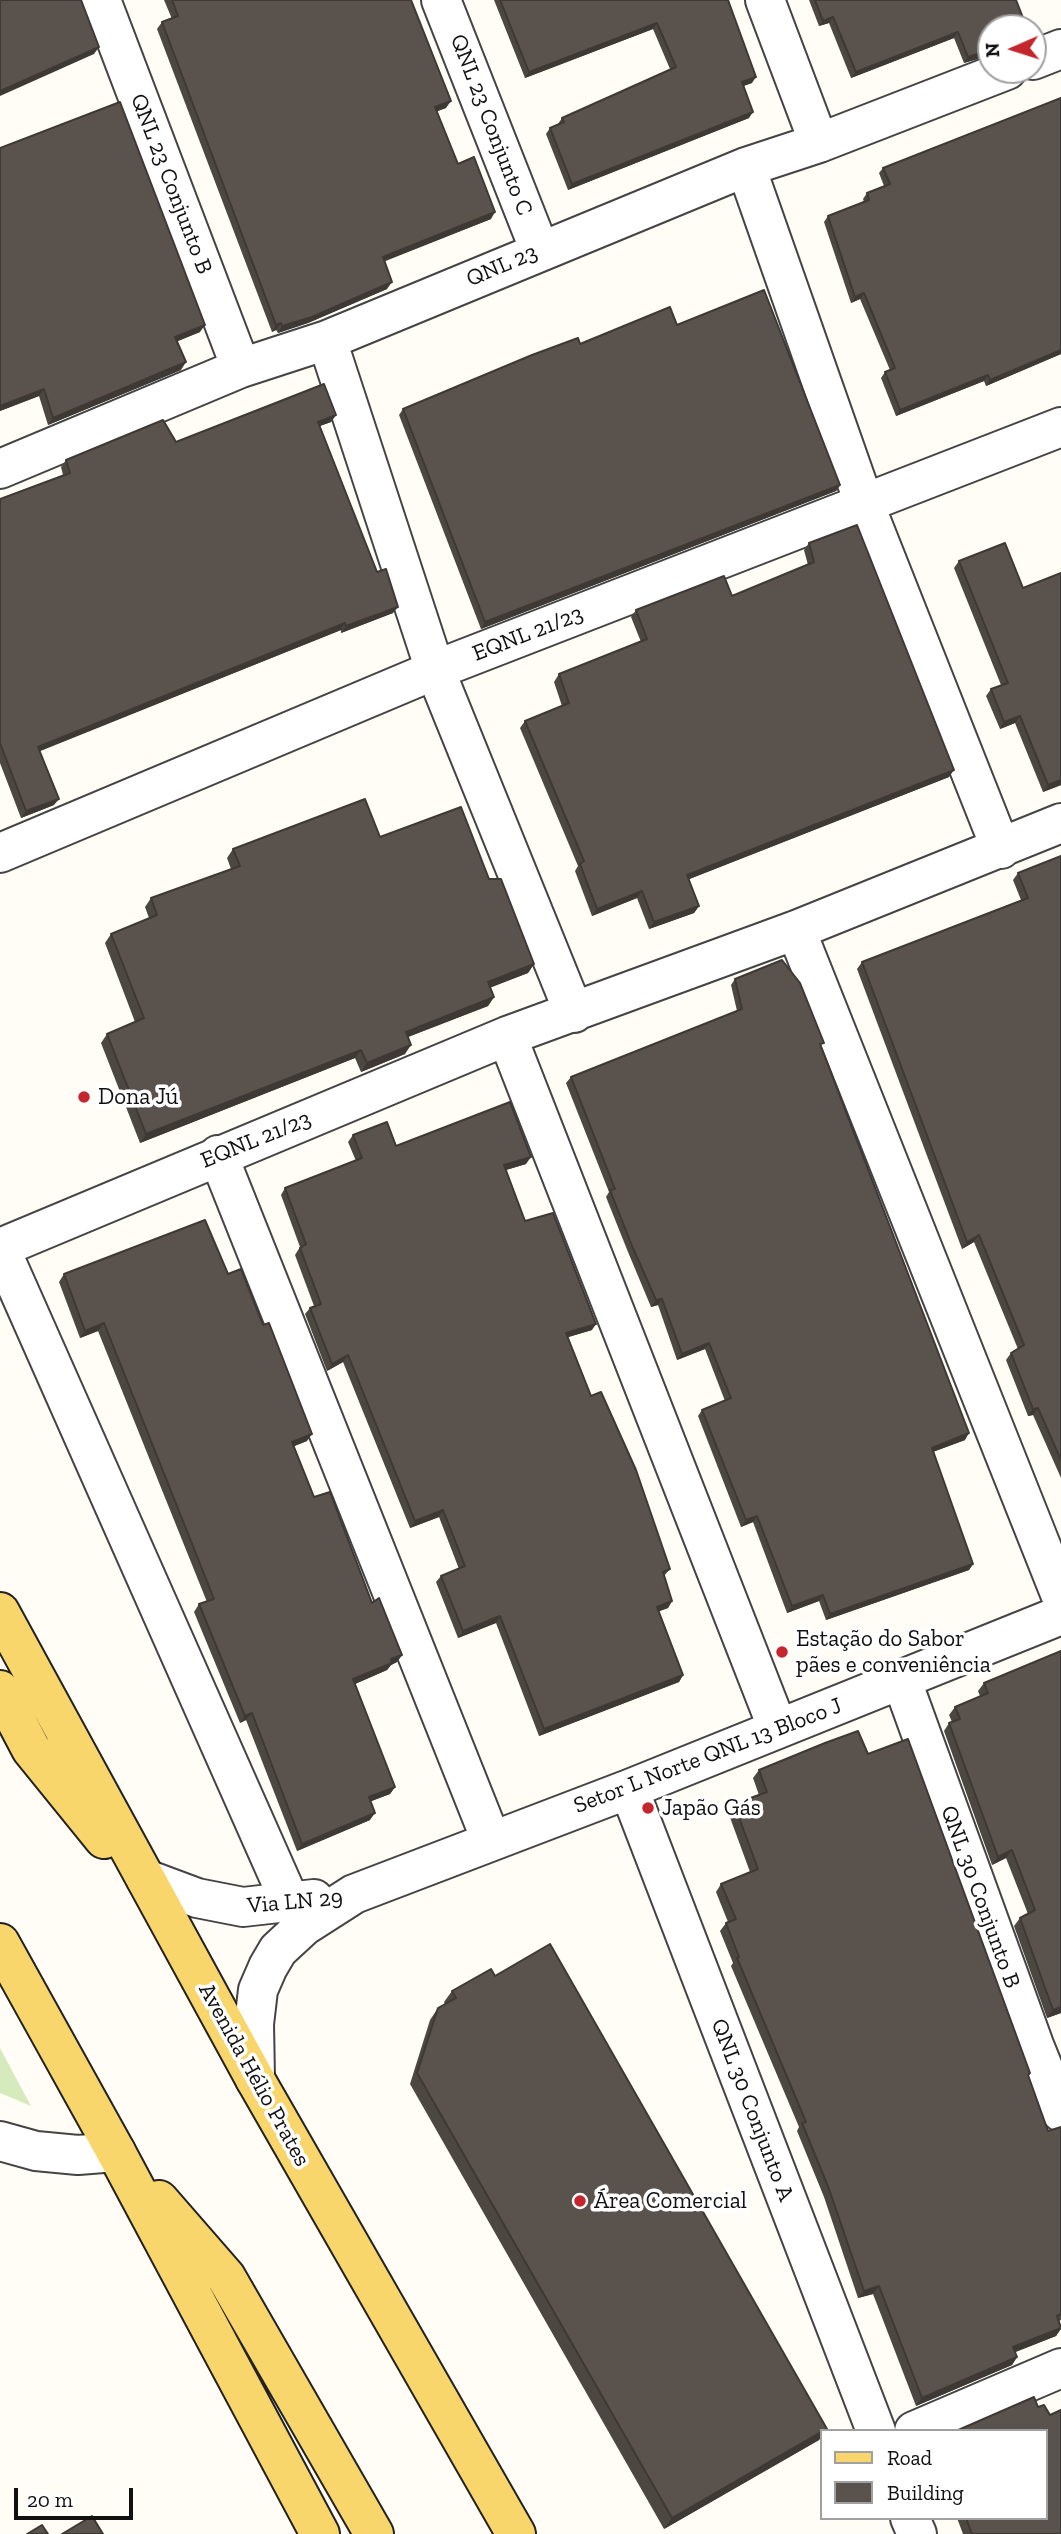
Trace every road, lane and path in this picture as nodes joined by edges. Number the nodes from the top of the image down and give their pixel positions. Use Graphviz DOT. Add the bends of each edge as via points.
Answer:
graph roads {
  1 [pos="101,0"];
  2 [pos="442,0"];
  3 [pos="765,0"];
  4 [pos="977,82"];
  5 [pos="819,143"];
  6 [pos="746,167"];
  7 [pos="540,251"];
  8 [pos="327,340"];
  9 [pos="241,368"];
  10 [pos="1061,427"];
  11 [pos="0,468"];
  12 [pos="864,503"];
  13 [pos="435,670"];
  14 [pos="1061,823"];
  15 [pos="1001,849"];
  16 [pos="0,853"];
  17 [pos="796,930"];
  18 [pos="575,1013"];
  19 [pos="507,1037"];
  20 [pos="218,1155"];
  21 [pos="0,1248"];
  22 [pos="1061,1596"];
  23 [pos="0,1612"];
  24 [pos="1061,1615"];
  25 [pos="902,1681"];
  26 [pos="0,1690"];
  27 [pos="778,1729"];
  28 [pos="629,1789"];
  29 [pos="491,1840"];
  30 [pos="146,1879"];
  31 [pos="354,1895"];
  32 [pos="290,1902"];
  33 [pos="167,1917"];
  34 [pos="0,1943"];
  35 [pos="1047,2040"];
  36 [pos="255,2079"];
  37 [pos="1061,2112"];
  38 [pos="0,2141"];
  39 [pos="116,2151"];
  40 [pos="1061,2368"];
  41 [pos="875,2429"];
  42 [pos="919,2429"];
  43 [pos="497,2517"];
  44 [pos="320,2534"];
  45 [pos="374,2534"];
  46 [pos="516,2534"];
  1 -- 9 [label="street, QNL 23 Conjunto B"];
  2 -- 7 [label="street, QNL 23 Conjunto C"];
  3 -- 5 [label="street"];
  4 -- 5 [label="street, QNL 23"];
  5 -- 6 [label="street, QNL 23"];
  6 -- 7 [label="street, QNL 23"];
  6 -- 12 [label="street"];
  7 -- 8 [label="street, QNL 23"];
  8 -- 9 [label="street, QNL 23"];
  8 -- 13 [label="street"];
  9 -- 11 [label="street, QNL 23"];
  10 -- 12 [label="street, EQNL 21/23"];
  12 -- 13 [label="street, EQNL 21/23"];
  12 -- 15 [label="street"];
  13 -- 16 [label="street, EQNL 21/23"];
  13 -- 18 [label="street"];
  14 -- 15 [label="street, EQNL 21/23"];
  15 -- 17 [label="street, EQNL 21/23"];
  17 -- 18 [label="street, EQNL 21/23"];
  17 -- 22 [label="street"];
  18 -- 19 [label="street, EQNL 21/23"];
  19 -- 20 [label="street, EQNL 21/23"];
  19 -- 27 [label="street"];
  20 -- 21 [label="street, EQNL 21/23"];
  20 -- 29 [label="street"];
  21 -- 32 [label="street"];
  23 -- 30 [label="main road, Avenida Hélio Prates"];
  24 -- 25 [label="street, Setor L Norte QNL 13 Bloco J"];
  25 -- 27 [label="street, Setor L Norte QNL 13 Bloco J"];
  25 -- 35 [label="street, QNL 30 Conjunto B"];
  26 -- 33 [label="main road" via="31,1749"];
  27 -- 28 [label="street, Setor L Norte QNL 13 Bloco J"];
  28 -- 29 [label="street, Setor L Norte QNL 13 Bloco J"];
  28 -- 41 [label="street, QNL 30 Conjunto A"];
  29 -- 31 [label="street, Setor L Norte QNL 13 Bloco J"];
  30 -- 32 [label="street, Via LN 29" via="232,1905"];
  30 -- 33 [label="main road, Avenida Hélio Prates"];
  31 -- 32 [label="street, Via LN 29"];
  31 -- 36 [label="street, Via LN 29" via="304,1926 278,1950 268,1967 258,1990 254,2024"];
  33 -- 36 [label="main road, Avenida Hélio Prates"];
  34 -- 39 [label="main road"];
  35 -- 37 [label="street, QNL 30 Conjunto B"];
  36 -- 43 [label="main road, Avenida Hélio Prates"];
  38 -- 39 [label="street" via="78,2155"];
  39 -- 44 [label="main road"];
  39 -- 45 [label="main road" via="226,2277"];
  40 -- 42 [label="street"];
  43 -- 46 [label="main road, Avenida Hélio Prates"];
}
